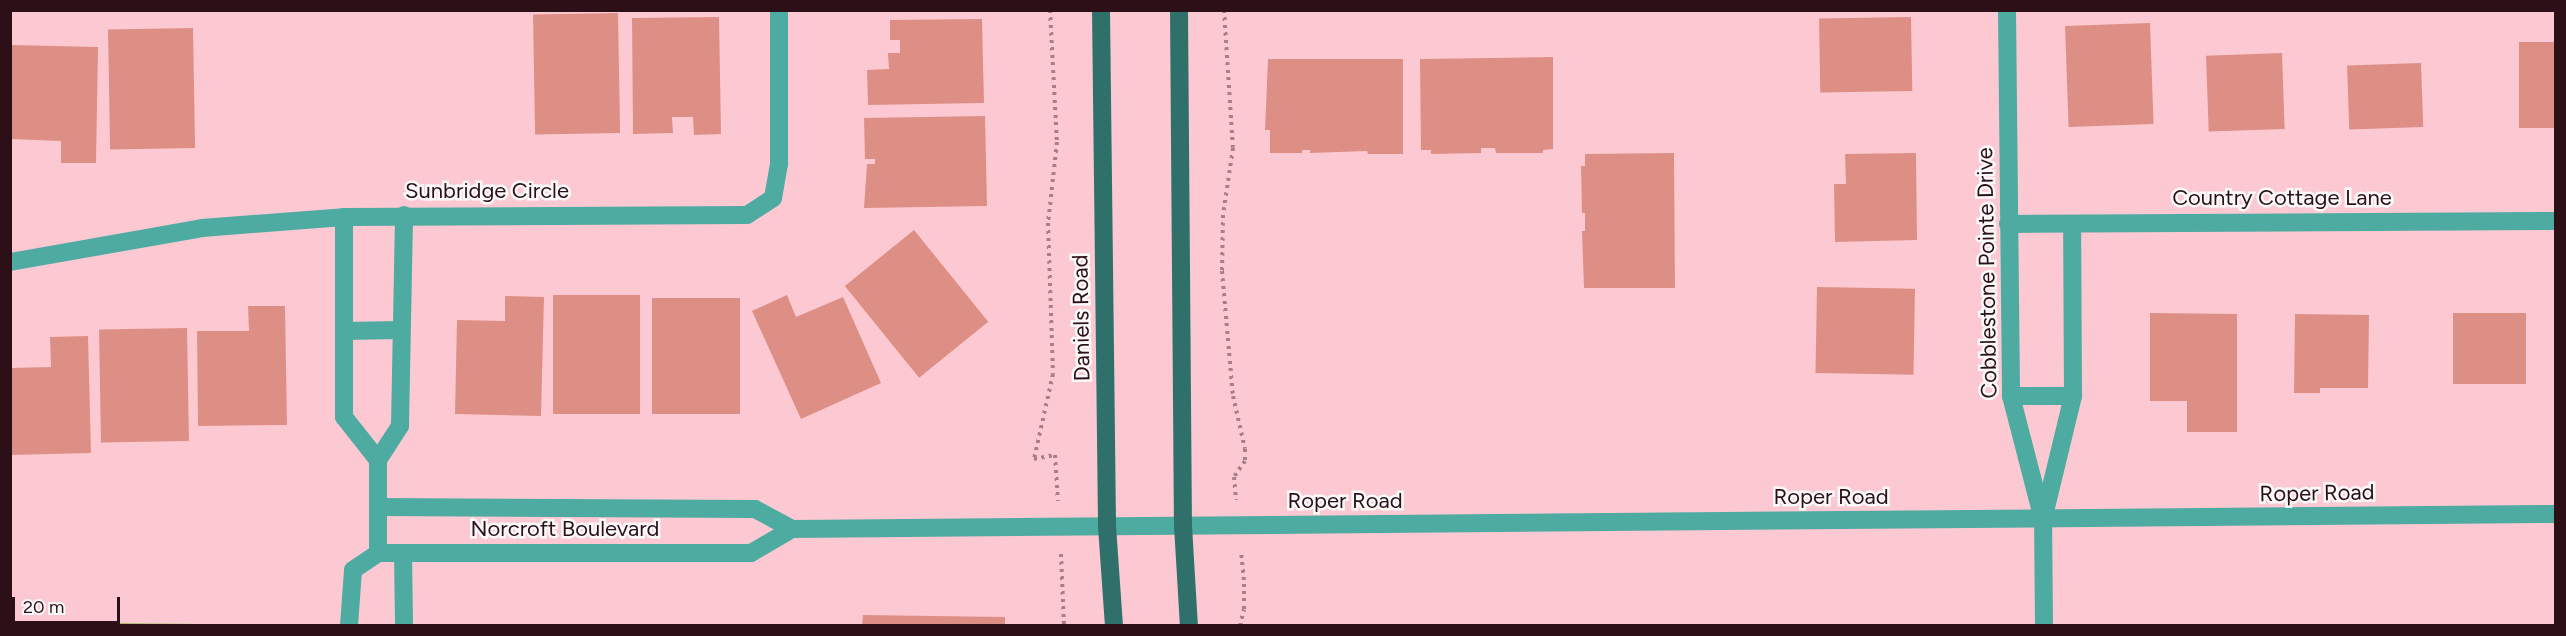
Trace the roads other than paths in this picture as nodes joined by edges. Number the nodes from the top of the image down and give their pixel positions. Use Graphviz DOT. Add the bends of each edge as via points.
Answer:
graph roads {
  1 [pos="779,10"];
  2 [pos="1101,10"];
  3 [pos="1179,10"];
  4 [pos="2007,10"];
  5 [pos="404,215"];
  6 [pos="344,217"];
  7 [pos="2556,221"];
  8 [pos="2008,224"];
  9 [pos="2072,224"];
  10 [pos="10,262"];
  11 [pos="400,330"];
  12 [pos="345,331"];
  13 [pos="2011,396"];
  14 [pos="2073,396"];
  15 [pos="378,460"];
  16 [pos="378,507"];
  17 [pos="2556,514"];
  18 [pos="2043,520"];
  19 [pos="1107,526"];
  20 [pos="1183,526"];
  21 [pos="792,529"];
  22 [pos="378,553"];
  23 [pos="403,553"];
  24 [pos="349,626"];
  25 [pos="404,626"];
  26 [pos="1114,626"];
  27 [pos="1190,626"];
  28 [pos="2044,626"];
  1 -- 5 [label="street, Sunbridge Circle" via="779,164 773,198 747,215"];
  2 -- 19 [label="main road, Daniels Road"];
  3 -- 20 [label="main road"];
  4 -- 8 [label="street, Cobblestone Pointe Drive"];
  5 -- 6 [label="street, Sunbridge Circle"];
  5 -- 11 [label="street"];
  6 -- 10 [label="street, Sunbridge Circle" via="202,228"];
  6 -- 12 [label="street"];
  7 -- 9 [label="street, Country Cottage Lane"];
  8 -- 9 [label="street, Country Cottage Lane"];
  8 -- 13 [label="street, Cobblestone Pointe Drive"];
  9 -- 14 [label="street"];
  11 -- 12 [label="street"];
  11 -- 15 [label="street" via="400,426"];
  12 -- 15 [label="street" via="344,417"];
  13 -- 14 [label="street"];
  13 -- 18 [label="street, Cobblestone Pointe Drive"];
  14 -- 18 [label="street"];
  15 -- 16 [label="street"];
  16 -- 21 [label="street, Norcroft Boulevard" via="755,510"];
  16 -- 22 [label="street"];
  17 -- 18 [label="street, Roper Road"];
  18 -- 20 [label="street, Roper Road"];
  18 -- 28 [label="street"];
  19 -- 20 [label="street, Roper Road"];
  19 -- 21 [label="street, Norcroft Boulevard"];
  19 -- 26 [label="main road, Daniels Road"];
  20 -- 27 [label="main road"];
  21 -- 23 [label="street, Norcroft Boulevard" via="751,553"];
  22 -- 23 [label="street, Norcroft Boulevard"];
  22 -- 24 [label="street" via="352,570"];
  23 -- 25 [label="street"];
}
